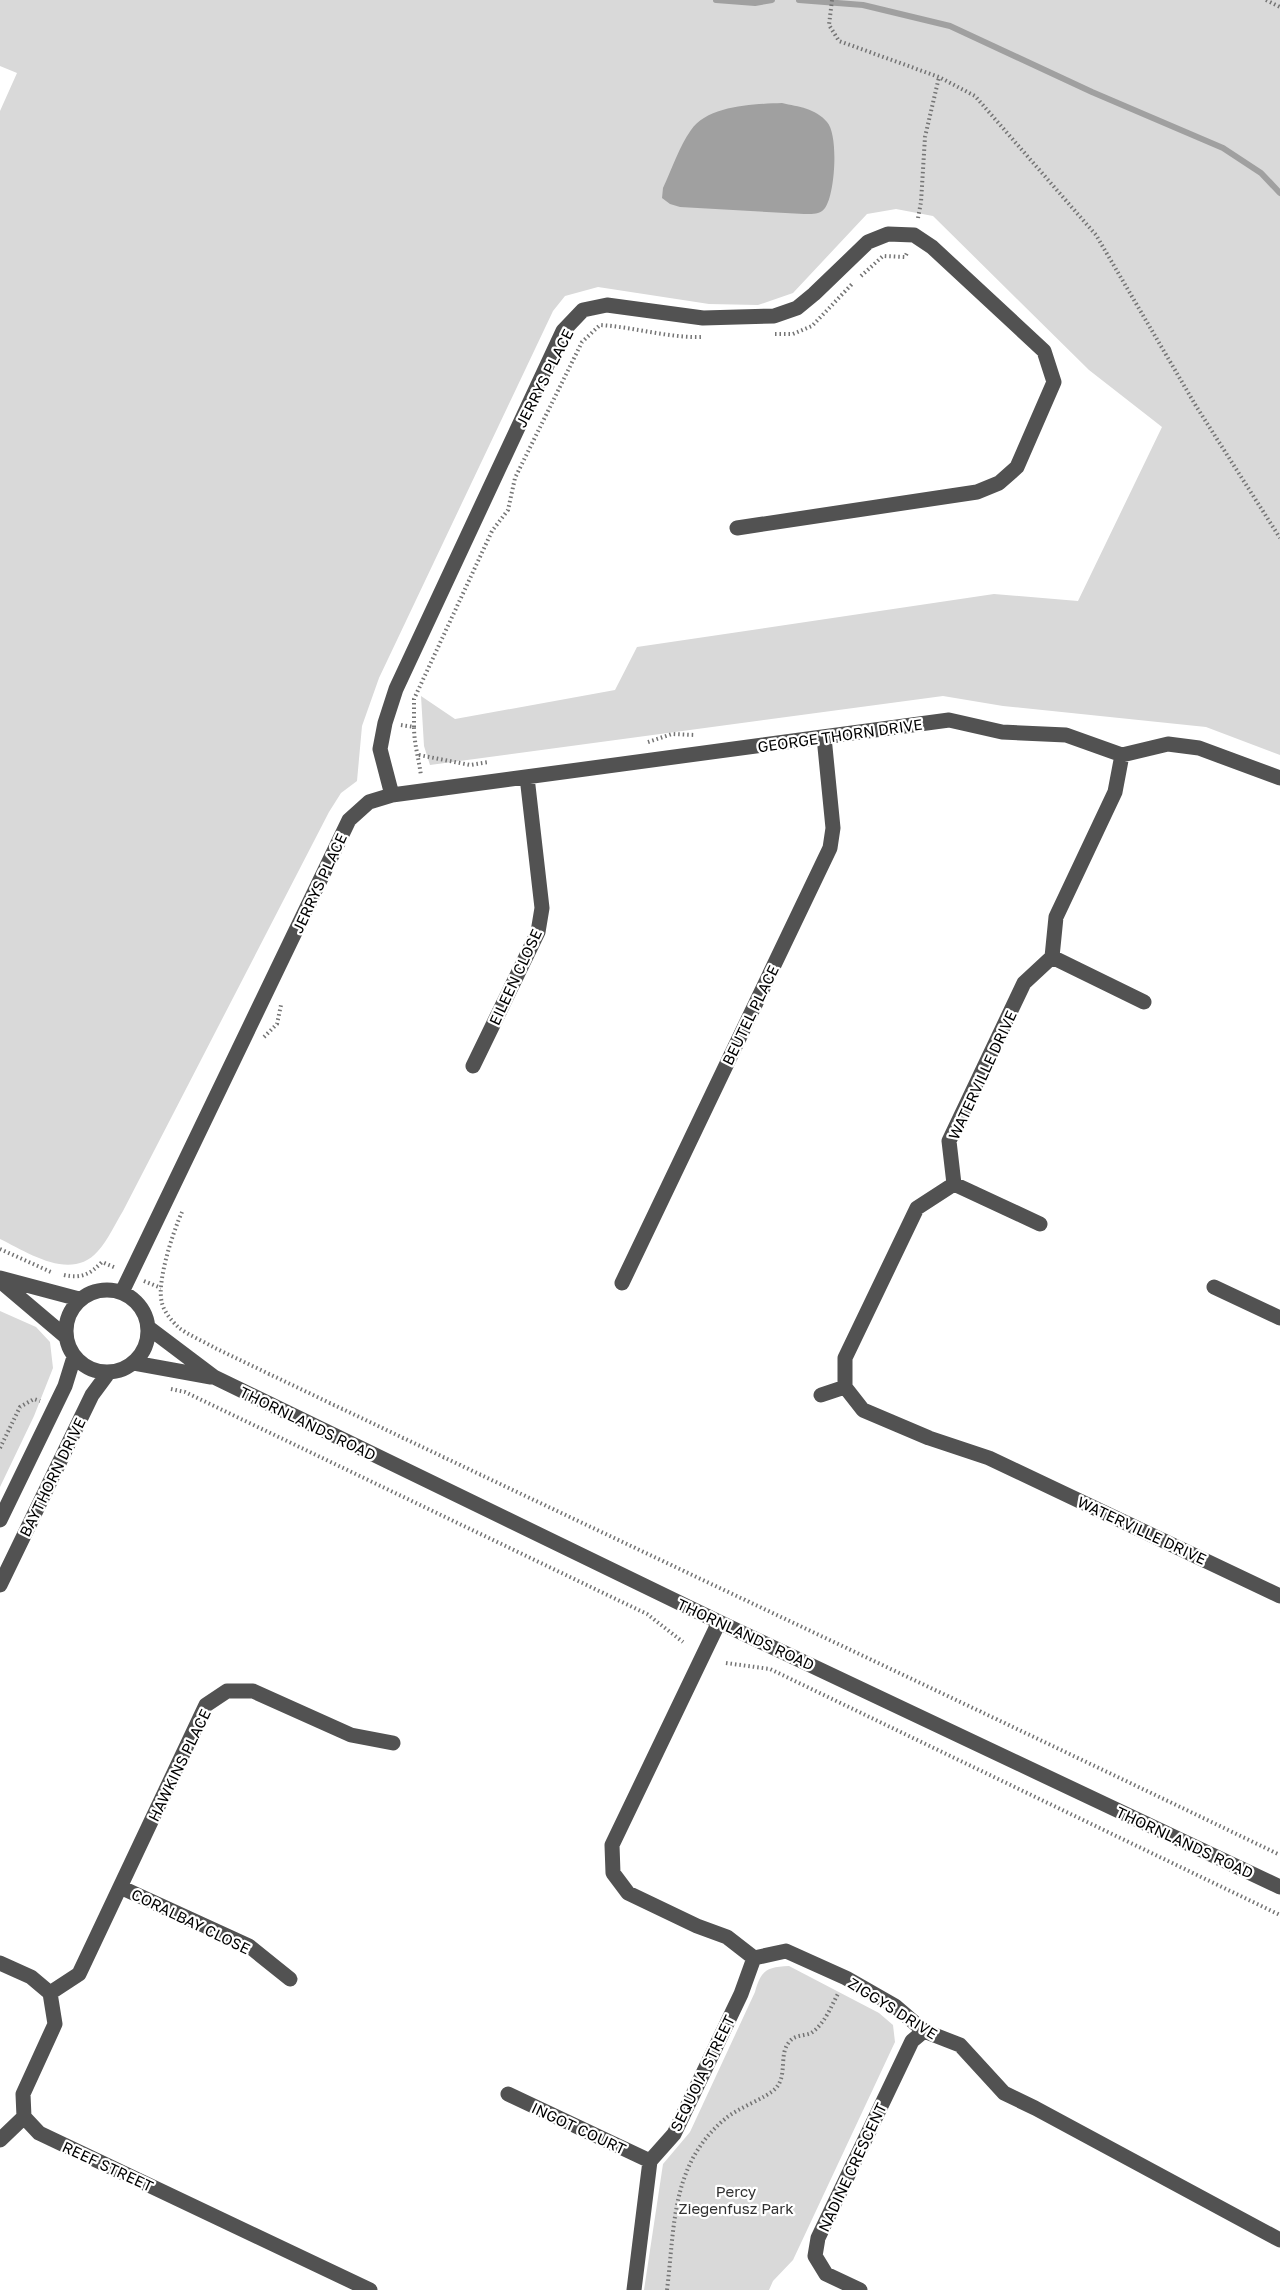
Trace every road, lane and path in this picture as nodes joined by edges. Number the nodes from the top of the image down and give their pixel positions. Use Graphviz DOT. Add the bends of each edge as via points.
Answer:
graph roads {
  1 [pos="832,0"];
  2 [pos="1266,0"];
  3 [pos="1280,7"];
  4 [pos="939,77"];
  5 [pos="914,235"];
  6 [pos="771,334"];
  7 [pos="706,337"];
  8 [pos="737,528"];
  9 [pos="1280,538"];
  10 [pos="385,723"];
  11 [pos="414,727"];
  12 [pos="824,737"];
  13 [pos="1122,754"];
  14 [pos="527,777"];
  15 [pos="1280,778"];
  16 [pos="422,792"];
  17 [pos="392,795"];
  18 [pos="1052,957"];
  19 [pos="283,995"];
  20 [pos="1144,1002"];
  21 [pos="264,1038"];
  22 [pos="473,1066"];
  23 [pos="954,1184"];
  24 [pos="184,1206"];
  25 [pos="1040,1224"];
  26 [pos="0,1249"];
  27 [pos="130,1274"];
  28 [pos="0,1280"];
  29 [pos="622,1283"];
  30 [pos="1214,1287"];
  31 [pos="161,1288"];
  32 [pos="122,1292"];
  33 [pos="79,1299"];
  34 [pos="1280,1318"];
  35 [pos="149,1328"];
  36 [pos="65,1336"];
  37 [pos="75,1357"];
  38 [pos="134,1362"];
  39 [pos="109,1372"];
  40 [pos="214,1377"];
  41 [pos="845,1387"];
  42 [pos="164,1388"];
  43 [pos="821,1395"];
  44 [pos="0,1520"];
  45 [pos="0,1585"];
  46 [pos="1280,1596"];
  47 [pos="719,1622"];
  48 [pos="683,1642"];
  49 [pos="726,1663"];
  50 [pos="393,1743"];
  51 [pos="1280,1855"];
  52 [pos="120,1887"];
  53 [pos="1280,1887"];
  54 [pos="1280,1915"];
  55 [pos="754,1958"];
  56 [pos="0,1963"];
  57 [pos="846,1978"];
  58 [pos="290,1979"];
  59 [pos="50,1993"];
  60 [pos="924,2031"];
  61 [pos="508,2094"];
  62 [pos="24,2117"];
  63 [pos="0,2140"];
  64 [pos="650,2161"];
  65 [pos="1280,2240"];
  66 [pos="370,2290"];
  67 [pos="634,2290"];
  68 [pos="667,2290"];
  69 [pos="860,2290"];
  1 -- 4 [label="path" via="829,25 839,41"];
  2 -- 3 [label="path"];
  4 -- 5 [label="path" via="925,137 921,202"];
  4 -- 9 [label="path" via="975,96 1096,235 1196,406"];
  5 -- 6 [label="path" via="906,257 883,256 812,326 793,334"];
  5 -- 8 [label="street" via="932,247 1044,351 1054,382 1017,467 999,483 976,492"];
  5 -- 10 [label="street, JERRYS PLACE" via="888,234 868,242 814,294 796,308 774,316 703,318 607,305 583,310 563,331 396,689"];
  7 -- 11 [label="path" via="600,326 582,342 515,478 507,510 492,531 414,699"];
  10 -- 11 [label="path"];
  10 -- 17 [label="street, JERRYS PLACE" via="380,749"];
  11 -- 16 [label="path"];
  12 -- 13 [label="street, GEORGE THORN DRIVE" via="949,720 1002,732 1065,735"];
  12 -- 14 [label="street, GEORGE THORN DRIVE"];
  12 -- 29 [label="street, BEUTEL PLACE" via="833,828 830,849"];
  13 -- 15 [label="street" via="1168,744 1199,748"];
  13 -- 18 [label="street" via="1115,792 1056,916"];
  14 -- 16 [label="street, GEORGE THORN DRIVE"];
  14 -- 22 [label="street, EILEEN CLOSE" via="542,909 538,932"];
  16 -- 17 [label="street, GEORGE THORN DRIVE"];
  17 -- 27 [label="street, JERRYS PLACE" via="369,802 349,820"];
  18 -- 20 [label="street"];
  18 -- 23 [label="street, WATERVILLE DRIVE" via="1024,983 949,1141"];
  19 -- 21 [label="path" via="277,1024"];
  23 -- 25 [label="street"];
  23 -- 41 [label="street" via="917,1208 845,1358"];
  24 -- 31 [label="path" via="173,1232"];
  26 -- 27 [label="path" via="54,1274 89,1274 102,1262"];
  27 -- 31 [label="path"];
  27 -- 32 [label="street, JERRYS PLACE"];
  28 -- 33 [label="street"];
  28 -- 36 [label="street"];
  30 -- 34 [label="street"];
  31 -- 51 [label="path" via="162,1303 179,1328 215,1348"];
  32 -- 33 [label="street" via="99,1290"];
  32 -- 35 [label="street, THORNLANDS ROAD" via="140,1306"];
  33 -- 36 [label="street" via="68,1316"];
  35 -- 38 [label="street" via="142,1353"];
  35 -- 40 [label="street, THORNLANDS ROAD"];
  36 -- 37 [label="street"];
  37 -- 39 [label="street" via="84,1366"];
  37 -- 44 [label="street, BAYTHORN DRIVE" via="65,1386"];
  38 -- 39 [label="street"];
  38 -- 40 [label="street, THORNLANDS ROAD"];
  39 -- 45 [label="street, BAYTHORN DRIVE" via="92,1395"];
  40 -- 47 [label="street, THORNLANDS ROAD"];
  41 -- 43 [label="street"];
  41 -- 46 [label="street, WATERVILLE DRIVE" via="863,1410 989,1458"];
  42 -- 48 [label="path" via="185,1392 647,1614"];
  47 -- 53 [label="street, THORNLANDS ROAD"];
  47 -- 55 [label="street" via="612,1845 613,1873 628,1893 727,1937"];
  49 -- 54 [label="path" via="770,1669"];
  50 -- 52 [label="street, HAWKINS PLACE" via="351,1735 253,1691 227,1691 206,1705"];
  52 -- 58 [label="street, CORALBAY CLOSE" via="249,1946"];
  52 -- 59 [label="street, HAWKINS PLACE" via="79,1974"];
  55 -- 57 [label="street, ZIGGYS DRIVE" via="786,1951"];
  55 -- 64 [label="street, SEQUOIA STREET" via="741,1994 674,2134"];
  56 -- 59 [label="street" via="31,1977"];
  57 -- 60 [label="street, ZIGGYS DRIVE" via="894,2006"];
  57 -- 68 [label="path" via="824,2021 811,2032 792,2039 784,2049 783,2073 776,2088 727,2117 706,2136 692,2157 680,2186"];
  59 -- 62 [label="street" via="55,2024 23,2094"];
  60 -- 65 [label="street, ZIGGYS DRIVE" via="960,2045 1004,2093"];
  60 -- 69 [label="street, NADINE CRESCENT" via="912,2041 818,2238 814,2256 826,2274"];
  61 -- 64 [label="street, INGOT COURT"];
  62 -- 63 [label="street"];
  62 -- 66 [label="street, REEF STREET" via="39,2133"];
  64 -- 67 [label="street"];
}
